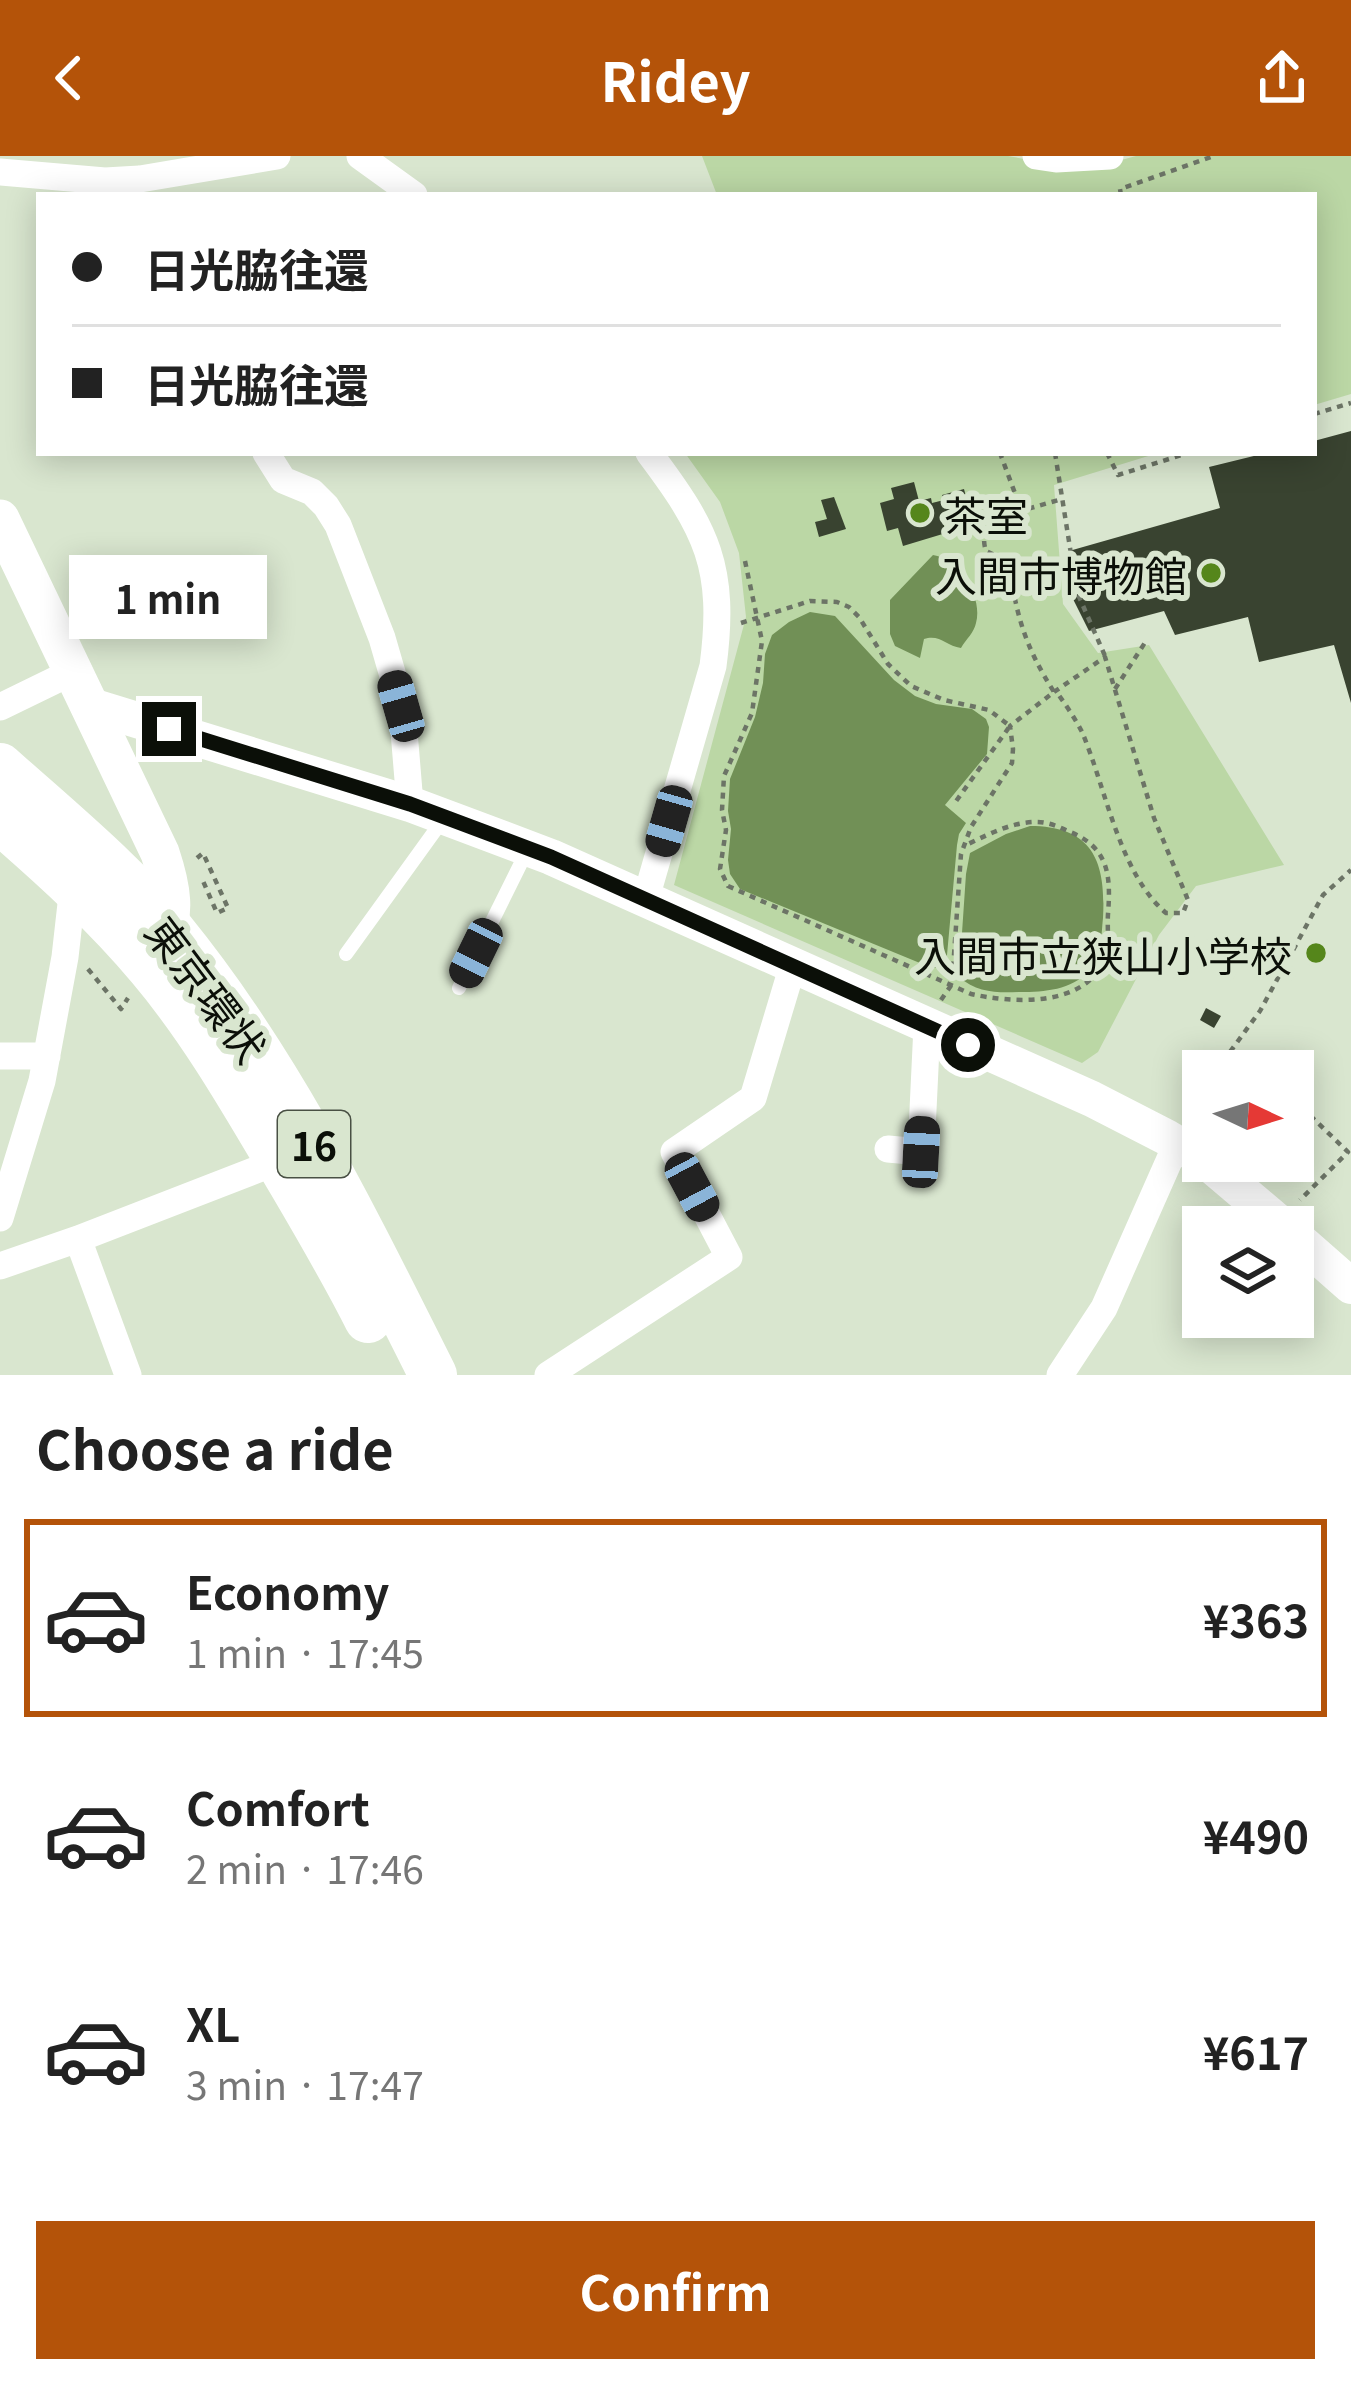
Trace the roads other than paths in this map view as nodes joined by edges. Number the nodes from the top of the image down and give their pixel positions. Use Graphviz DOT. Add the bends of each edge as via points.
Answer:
graph roads {
  1 [pos="277,156"];
  2 [pos="360,156"];
  3 [pos="1036,156"];
  4 [pos="1110,156"];
  5 [pos="0,172"];
  6 [pos="182,184"];
  7 [pos="410,192"];
  8 [pos="268,456"];
  9 [pos="651,456"];
  10 [pos="0,519"];
  11 [pos="80,688"];
  12 [pos="0,706"];
  13 [pos="0,767"];
  14 [pos="410,804"];
  15 [pos="445,817"];
  16 [pos="0,820"];
  17 [pos="528,848"];
  18 [pos="73,886"];
  19 [pos="646,898"];
  20 [pos="346,954"];
  21 [pos="150,965"];
  22 [pos="793,965"];
  23 [pos="459,988"];
  24 [pos="927,1026"];
  25 [pos="0,1056"];
  26 [pos="47,1056"];
  27 [pos="1182,1147"];
  28 [pos="888,1149"];
  29 [pos="279,1161"];
  30 [pos="1182,1176"];
  31 [pos="1229,1182"];
  32 [pos="1258,1206"];
  33 [pos="0,1218"];
  34 [pos="78,1239"];
  35 [pos="1314,1253"];
  36 [pos="0,1266"];
  37 [pos="1351,1286"];
  38 [pos="128,1375"];
  39 [pos="396,1375"];
  40 [pos="433,1375"];
  41 [pos="548,1375"];
  42 [pos="1060,1375"];
  1 -- 6 [label="street"];
  2 -- 7 [label="street"];
  3 -- 4 [label="street"];
  5 -- 6 [label="street"];
  8 -- 14 [label="street" via="283,480 312,492 338,525 401,706"];
  9 -- 19 [label="street" via="700,528 718,628"];
  10 -- 11 [label="main road"];
  11 -- 12 [label="street"];
  11 -- 14 [label="street"];
  11 -- 21 [label="main road" via="160,853 172,901"];
  13 -- 21 [label="highway, 東京環状 / 16" via="98,855"];
  14 -- 15 [label="street"];
  15 -- 17 [label="street"];
  15 -- 20 [label="lane"];
  16 -- 18 [label="highway, 東京環状 / 16"];
  17 -- 19 [label="street"];
  17 -- 23 [label="lane"];
  18 -- 21 [label="highway, 東京環状 / 16"];
  18 -- 26 [label="street"];
  19 -- 22 [label="street"];
  21 -- 29 [label="highway, 東京環状 / 16"];
  21 -- 40 [label="highway, 東京環状 / 16" via="224,1000 314,1144"];
  22 -- 24 [label="street"];
  22 -- 41 [label="street" via="753,1098 674,1152 729,1257"];
  24 -- 27 [label="street"];
  24 -- 28 [label="street" via="921,1152"];
  25 -- 26 [label="street"];
  26 -- 33 [label="street"];
  29 -- 34 [label="street"];
  29 -- 39 [label="highway, 東京環状 / 16"];
  30 -- 42 [label="street"];
  31 -- 32 [label="street"];
  34 -- 36 [label="street"];
  34 -- 38 [label="street"];
  35 -- 37 [label="street"];
}
